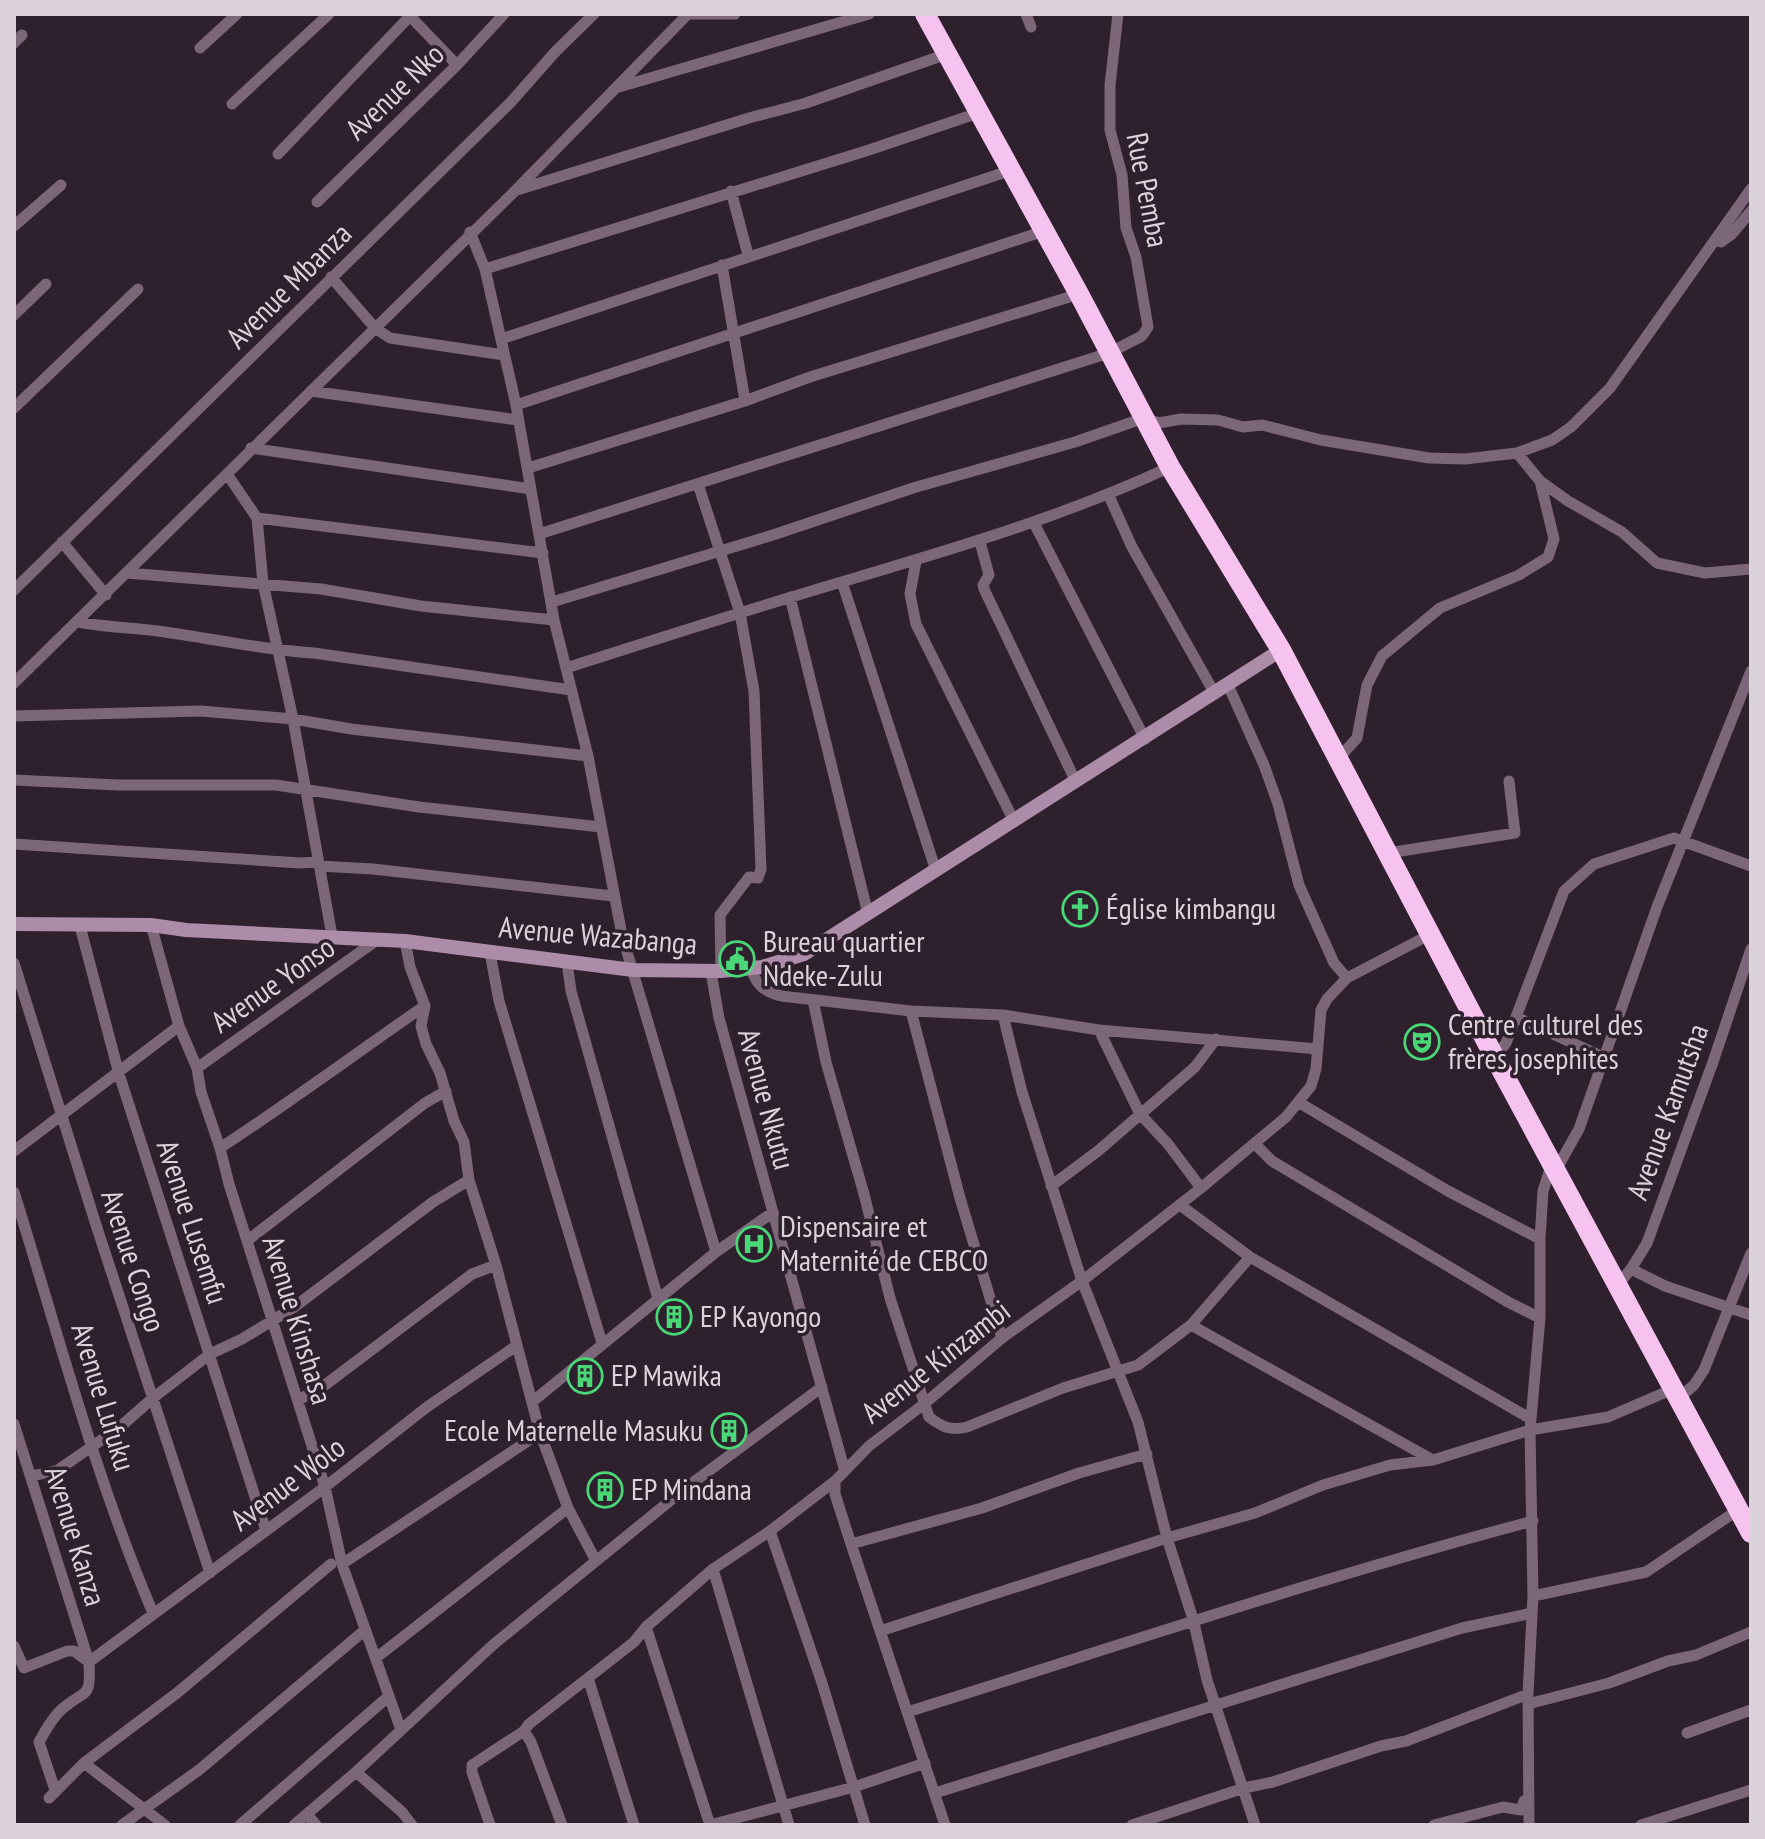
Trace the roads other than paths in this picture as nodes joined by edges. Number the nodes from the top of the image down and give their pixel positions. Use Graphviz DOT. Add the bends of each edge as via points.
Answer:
graph roads {
  1 [pos="237,14"];
  2 [pos="329,14"];
  3 [pos="504,14"];
  4 [pos="594,14"];
  5 [pos="688,14"];
  6 [pos="735,14"];
  7 [pos="869,14"];
  8 [pos="925,14"];
  9 [pos="1026,14"];
  10 [pos="1118,14"];
  11 [pos="410,15"];
  12 [pos="1031,27"];
  13 [pos="200,48"];
  14 [pos="947,54"];
  15 [pos="457,65"];
  16 [pos="619,87"];
  17 [pos="232,104"];
  18 [pos="978,113"];
  19 [pos="278,154"];
  20 [pos="1012,170"];
  21 [pos="61,185"];
  22 [pos="1751,189"];
  23 [pos="515,191"];
  24 [pos="731,191"];
  25 [pos="317,202"];
  26 [pos="1751,211"];
  27 [pos="14,226"];
  28 [pos="1044,231"];
  29 [pos="470,232"];
  30 [pos="1710,250"];
  31 [pos="748,255"];
  32 [pos="722,265"];
  33 [pos="485,269"];
  34 [pos="331,277"];
  35 [pos="46,284"];
  36 [pos="138,289"];
  37 [pos="1079,294"];
  38 [pos="14,315"];
  39 [pos="375,328"];
  40 [pos="733,332"];
  41 [pos="501,339"];
  42 [pos="1109,353"];
  43 [pos="504,355"];
  44 [pos="311,391"];
  45 [pos="745,401"];
  46 [pos="516,405"];
  47 [pos="14,408"];
  48 [pos="1144,418"];
  49 [pos="518,420"];
  50 [pos="251,448"];
  51 [pos="1517,453"];
  52 [pos="1170,467"];
  53 [pos="528,468"];
  54 [pos="227,474"];
  55 [pos="1540,481"];
  56 [pos="698,484"];
  57 [pos="531,489"];
  58 [pos="1109,496"];
  59 [pos="257,518"];
  60 [pos="1034,523"];
  61 [pos="539,534"];
  62 [pos="62,542"];
  63 [pos="980,542"];
  64 [pos="721,551"];
  65 [pos="543,553"];
  66 [pos="916,561"];
  67 [pos="1751,569"];
  68 [pos="127,573"];
  69 [pos="842,582"];
  70 [pos="263,583"];
  71 [pos="14,590"];
  72 [pos="106,595"];
  73 [pos="790,597"];
  74 [pos="552,602"];
  75 [pos="740,613"];
  76 [pos="554,620"];
  77 [pos="78,622"];
  78 [pos="1281,650"];
  79 [pos="278,651"];
  80 [pos="566,668"];
  81 [pos="1751,671"];
  82 [pos="14,683"];
  83 [pos="1228,685"];
  84 [pos="571,690"];
  85 [pos="1215,694"];
  86 [pos="14,716"];
  87 [pos="293,719"];
  88 [pos="1145,739"];
  89 [pos="588,756"];
  90 [pos="1338,759"];
  91 [pos="14,780"];
  92 [pos="1509,781"];
  93 [pos="1076,782"];
  94 [pos="305,791"];
  95 [pos="1014,821"];
  96 [pos="601,827"];
  97 [pos="1683,840"];
  98 [pos="14,844"];
  99 [pos="1388,853"];
  100 [pos="318,864"];
  101 [pos="1751,866"];
  102 [pos="936,871"];
  103 [pos="613,896"];
  104 [pos="868,914"];
  105 [pos="14,924"];
  106 [pos="151,925"];
  107 [pos="80,926"];
  108 [pos="1431,934"];
  109 [pos="332,936"];
  110 [pos="377,940"];
  111 [pos="405,941"];
  112 [pos="1751,949"];
  113 [pos="490,953"];
  114 [pos="567,962"];
  115 [pos="14,963"];
  116 [pos="751,969"];
  117 [pos="633,970"];
  118 [pos="716,972"];
  119 [pos="1347,978"];
  120 [pos="813,1000"];
  121 [pos="425,1006"];
  122 [pos="911,1011"];
  123 [pos="1003,1015"];
  124 [pos="1516,1017"];
  125 [pos="179,1026"];
  126 [pos="1099,1030"];
  127 [pos="1216,1039"];
  128 [pos="1318,1049"];
  129 [pos="1603,1057"];
  130 [pos="1495,1058"];
  131 [pos="197,1068"];
  132 [pos="119,1074"];
  133 [pos="446,1091"];
  134 [pos="1298,1102"];
  135 [pos="1140,1114"];
  136 [pos="61,1116"];
  137 [pos="1255,1144"];
  138 [pos="220,1148"];
  139 [pos="14,1151"];
  140 [pos="1554,1166"];
  141 [pos="469,1180"];
  142 [pos="1051,1186"];
  143 [pos="1201,1188"];
  144 [pos="14,1192"];
  145 [pos="1180,1205"];
  146 [pos="772,1213"];
  147 [pos="1540,1239"];
  148 [pos="247,1241"];
  149 [pos="716,1252"];
  150 [pos="1751,1253"];
  151 [pos="1250,1257"];
  152 [pos="496,1265"];
  153 [pos="1631,1269"];
  154 [pos="1082,1281"];
  155 [pos="1617,1286"];
  156 [pos="658,1299"];
  157 [pos="1729,1308"];
  158 [pos="1751,1315"];
  159 [pos="1540,1318"];
  160 [pos="270,1319"];
  161 [pos="1191,1325"];
  162 [pos="1002,1338"];
  163 [pos="602,1343"];
  164 [pos="516,1346"];
  165 [pos="210,1354"];
  166 [pos="1116,1372"];
  167 [pos="822,1387"];
  168 [pos="1676,1394"];
  169 [pos="153,1398"];
  170 [pos="298,1400"];
  171 [pos="532,1402"];
  172 [pos="924,1404"];
  173 [pos="14,1424"];
  174 [pos="1530,1424"];
  175 [pos="540,1433"];
  176 [pos="91,1446"];
  177 [pos="1147,1454"];
  178 [pos="1433,1460"];
  179 [pos="844,1468"];
  180 [pos="32,1476"];
  181 [pos="835,1481"];
  182 [pos="325,1487"];
  183 [pos="568,1508"];
  184 [pos="1746,1519"];
  185 [pos="1533,1521"];
  186 [pos="266,1531"];
  187 [pos="770,1531"];
  188 [pos="1167,1538"];
  189 [pos="851,1544"];
  190 [pos="596,1561"];
  191 [pos="337,1564"];
  192 [pos="713,1569"];
  193 [pos="210,1573"];
  194 [pos="1533,1596"];
  195 [pos="153,1613"];
  196 [pos="1532,1613"];
  197 [pos="1193,1619"];
  198 [pos="646,1627"];
  199 [pos="365,1630"];
  200 [pos="880,1631"];
  201 [pos="1751,1632"];
  202 [pos="14,1646"];
  203 [pos="376,1658"];
  204 [pos="89,1662"];
  205 [pos="588,1678"];
  206 [pos="389,1696"];
  207 [pos="1528,1699"];
  208 [pos="1217,1704"];
  209 [pos="1751,1710"];
  210 [pos="907,1712"];
  211 [pos="401,1730"];
  212 [pos="524,1731"];
  213 [pos="1687,1733"];
  214 [pos="84,1763"];
  215 [pos="925,1763"];
  216 [pos="356,1772"];
  217 [pos="854,1787"];
  218 [pos="1244,1788"];
  219 [pos="1751,1790"];
  220 [pos="935,1793"];
  221 [pos="1530,1800"];
  222 [pos="782,1804"];
  223 [pos="145,1810"];
  224 [pos="307,1814"];
  225 [pos="122,1825"];
  226 [pos="165,1825"];
  227 [pos="240,1825"];
  228 [pos="294,1825"];
  229 [pos="316,1825"];
  230 [pos="412,1825"];
  231 [pos="490,1825"];
  232 [pos="562,1825"];
  233 [pos="634,1825"];
  234 [pos="710,1825"];
  235 [pos="789,1825"];
  236 [pos="865,1825"];
  237 [pos="945,1825"];
  238 [pos="1132,1825"];
  239 [pos="1255,1825"];
  240 [pos="1434,1825"];
  241 [pos="1529,1825"];
  242 [pos="1641,1825"];
  1 -- 13 [label="street"];
  2 -- 17 [label="street"];
  3 -- 15 [label="street, Avenue Nko"];
  4 -- 34 [label="street, Avenue Mbanza"];
  5 -- 6 [label="street"];
  5 -- 16 [label="street"];
  7 -- 16 [label="street"];
  8 -- 14 [label="highway"];
  9 -- 12 [label="street"];
  10 -- 42 [label="street, Rue Pemba" via="1110,130 1148,327 1142,336"];
  11 -- 15 [label="street"];
  11 -- 19 [label="street"];
  14 -- 18 [label="highway"];
  14 -- 23 [label="street" via="806,103"];
  15 -- 25 [label="street, Avenue Nko"];
  16 -- 23 [label="street"];
  18 -- 20 [label="highway"];
  18 -- 24 [label="street"];
  20 -- 28 [label="highway"];
  20 -- 31 [label="street"];
  21 -- 27 [label="street"];
  22 -- 30 [label="street"];
  23 -- 29 [label="street"];
  24 -- 31 [label="street"];
  24 -- 33 [label="street"];
  26 -- 30 [label="street"];
  28 -- 37 [label="highway"];
  28 -- 40 [label="street"];
  29 -- 33 [label="street"];
  29 -- 39 [label="street"];
  30 -- 51 [label="street" via="1610,388 1571,427"];
  31 -- 32 [label="street"];
  32 -- 40 [label="street"];
  32 -- 41 [label="street"];
  33 -- 41 [label="street"];
  34 -- 39 [label="street"];
  34 -- 62 [label="street, Avenue Mbanza"];
  35 -- 38 [label="street"];
  36 -- 47 [label="street"];
  37 -- 42 [label="highway"];
  37 -- 45 [label="street"];
  39 -- 43 [label="street" via="390,338"];
  39 -- 44 [label="street"];
  40 -- 45 [label="street"];
  40 -- 46 [label="street"];
  41 -- 43 [label="street"];
  42 -- 48 [label="highway"];
  42 -- 56 [label="street"];
  43 -- 46 [label="street"];
  44 -- 49 [label="street"];
  44 -- 50 [label="street"];
  45 -- 53 [label="street"];
  46 -- 49 [label="street"];
  48 -- 51 [label="street" via="1159,423 1181,419 1262,425 1429,458"];
  48 -- 52 [label="highway"];
  48 -- 64 [label="street"];
  49 -- 53 [label="street"];
  50 -- 54 [label="street"];
  50 -- 57 [label="street"];
  51 -- 55 [label="street"];
  52 -- 58 [label="street"];
  52 -- 78 [label="highway"];
  53 -- 57 [label="street"];
  54 -- 59 [label="street"];
  54 -- 68 [label="street"];
  55 -- 67 [label="street" via="1622,532 1657,563 1705,573"];
  55 -- 90 [label="street" via="1554,539 1548,557 1440,608 1382,656 1367,685 1357,738"];
  56 -- 61 [label="street"];
  56 -- 64 [label="street, Avenue Nkutu"];
  57 -- 61 [label="street"];
  58 -- 60 [label="street"];
  58 -- 85 [label="street"];
  59 -- 65 [label="street"];
  59 -- 70 [label="street"];
  60 -- 63 [label="street"];
  60 -- 88 [label="street"];
  61 -- 65 [label="street"];
  62 -- 71 [label="street, Avenue Mbanza"];
  62 -- 72 [label="street"];
  63 -- 66 [label="street"];
  63 -- 93 [label="street" via="989,575 984,589"];
  64 -- 74 [label="street"];
  64 -- 75 [label="street, Avenue Nkutu"];
  65 -- 74 [label="street"];
  66 -- 69 [label="street"];
  66 -- 95 [label="street" via="910,594 916,624"];
  68 -- 70 [label="street"];
  68 -- 72 [label="street"];
  69 -- 73 [label="street"];
  69 -- 102 [label="street"];
  70 -- 76 [label="street"];
  70 -- 79 [label="street"];
  72 -- 77 [label="street"];
  73 -- 75 [label="street"];
  73 -- 104 [label="street"];
  74 -- 76 [label="street"];
  75 -- 80 [label="street"];
  75 -- 118 [label="street, Avenue Nkutu" via="754,691 761,869 720,915"];
  76 -- 80 [label="street"];
  77 -- 79 [label="street"];
  77 -- 82 [label="street"];
  78 -- 83 [label="main road, Avenue Wazabanga"];
  78 -- 90 [label="highway"];
  79 -- 84 [label="street"];
  79 -- 87 [label="street"];
  80 -- 84 [label="street"];
  81 -- 97 [label="street"];
  83 -- 85 [label="main road, Avenue Wazabanga"];
  83 -- 119 [label="street" via="1278,804 1299,885 1334,963"];
  84 -- 89 [label="street"];
  85 -- 88 [label="main road, Avenue Wazabanga"];
  86 -- 87 [label="street" via="201,711"];
  87 -- 89 [label="street"];
  87 -- 94 [label="street"];
  88 -- 93 [label="main road, Avenue Wazabanga"];
  89 -- 96 [label="street"];
  90 -- 99 [label="highway"];
  91 -- 94 [label="street" via="262,785"];
  92 -- 99 [label="street" via="1515,833"];
  93 -- 95 [label="main road, Avenue Wazabanga"];
  94 -- 96 [label="street"];
  94 -- 100 [label="street"];
  95 -- 102 [label="main road, Avenue Wazabanga"];
  96 -- 103 [label="street"];
  97 -- 101 [label="street"];
  97 -- 124 [label="street" via="1674,838 1594,864 1564,891"];
  97 -- 129 [label="street"];
  98 -- 100 [label="street"];
  99 -- 108 [label="highway"];
  100 -- 103 [label="street"];
  100 -- 109 [label="street"];
  102 -- 104 [label="main road, Avenue Wazabanga"];
  103 -- 117 [label="street"];
  104 -- 116 [label="main road, Avenue Wazabanga" via="804,954"];
  105 -- 107 [label="main road, Avenue Wazabanga"];
  106 -- 107 [label="main road, Avenue Wazabanga"];
  106 -- 109 [label="main road, Avenue Wazabanga"];
  106 -- 125 [label="street, Avenue Kinshasa"];
  107 -- 132 [label="street, Avenue Lusemfu"];
  108 -- 119 [label="street, Avenue Kinzambi"];
  108 -- 130 [label="highway"];
  109 -- 110 [label="main road, Avenue Wazabanga"];
  110 -- 111 [label="main road, Avenue Wazabanga"];
  110 -- 131 [label="street, Avenue Yonso"];
  111 -- 113 [label="main road, Avenue Wazabanga"];
  111 -- 121 [label="street"];
  112 -- 153 [label="street, Avenue Kamutsha" via="1652,1230"];
  113 -- 114 [label="main road, Avenue Wazabanga"];
  113 -- 163 [label="street" via="499,1001"];
  114 -- 117 [label="main road, Avenue Wazabanga"];
  114 -- 156 [label="street"];
  115 -- 136 [label="street, Avenue Congo"];
  116 -- 118 [label="main road, Avenue Wazabanga"];
  116 -- 120 [label="street" via="766,992"];
  117 -- 118 [label="main road, Avenue Wazabanga"];
  117 -- 149 [label="street"];
  118 -- 146 [label="street, Avenue Nkutu" via="719,1018"];
  119 -- 128 [label="street, Avenue Kinzambi" via="1321,1010"];
  120 -- 122 [label="street"];
  120 -- 172 [label="street" via="890,1298"];
  121 -- 133 [label="street" via="421,1026"];
  121 -- 138 [label="street"];
  122 -- 123 [label="street"];
  122 -- 162 [label="street"];
  123 -- 126 [label="street"];
  123 -- 142 [label="street"];
  124 -- 129 [label="street"];
  124 -- 130 [label="street"];
  125 -- 131 [label="street, Avenue Kinshasa"];
  125 -- 132 [label="street"];
  126 -- 127 [label="street"];
  126 -- 135 [label="street"];
  127 -- 128 [label="street"];
  127 -- 135 [label="street" via="1195,1067"];
  128 -- 134 [label="street, Avenue Kinzambi" via="1311,1086"];
  129 -- 140 [label="street" via="1579,1129"];
  130 -- 140 [label="highway"];
  131 -- 138 [label="street, Avenue Kinshasa"];
  132 -- 136 [label="street"];
  132 -- 165 [label="street, Avenue Lusemfu"];
  133 -- 141 [label="street" via="464,1142"];
  133 -- 148 [label="street"];
  134 -- 137 [label="street, Avenue Kinzambi"];
  134 -- 147 [label="street"];
  135 -- 142 [label="street"];
  135 -- 143 [label="street"];
  136 -- 139 [label="street"];
  136 -- 169 [label="street, Avenue Congo"];
  137 -- 143 [label="street, Avenue Kinzambi"];
  137 -- 159 [label="street" via="1272,1161"];
  138 -- 148 [label="street, Avenue Kinshasa"];
  140 -- 147 [label="street" via="1543,1191"];
  140 -- 155 [label="highway"];
  141 -- 152 [label="street"];
  141 -- 160 [label="street" via="293,1308"];
  142 -- 154 [label="street"];
  143 -- 145 [label="street, Avenue Kinzambi"];
  144 -- 176 [label="street, Avenue Lufuku"];
  145 -- 151 [label="street"];
  145 -- 154 [label="street, Avenue Kinzambi"];
  146 -- 149 [label="street"];
  146 -- 167 [label="street, Avenue Nkutu"];
  147 -- 159 [label="street"];
  148 -- 160 [label="street, Avenue Kinshasa"];
  149 -- 156 [label="street"];
  150 -- 157 [label="street"];
  151 -- 161 [label="street"];
  151 -- 174 [label="street"];
  152 -- 164 [label="street"];
  152 -- 170 [label="street" via="472,1274"];
  153 -- 155 [label="street, Avenue Kamutsha"];
  153 -- 157 [label="street"];
  154 -- 162 [label="street, Avenue Kinzambi"];
  154 -- 166 [label="street"];
  155 -- 168 [label="highway"];
  156 -- 163 [label="street"];
  157 -- 158 [label="street"];
  157 -- 168 [label="street" via="1704,1370 1694,1385"];
  159 -- 174 [label="street"];
  160 -- 165 [label="street"];
  160 -- 170 [label="street, Avenue Kinshasa"];
  161 -- 166 [label="street" via="1138,1365"];
  161 -- 178 [label="street"];
  162 -- 172 [label="street, Avenue Kinzambi"];
  163 -- 171 [label="street"];
  164 -- 171 [label="street"];
  164 -- 182 [label="street, Avenue Wolo"];
  165 -- 169 [label="street"];
  165 -- 186 [label="street, Avenue Lusemfu"];
  166 -- 172 [label="street" via="954,1430 929,1417"];
  166 -- 177 [label="street"];
  167 -- 179 [label="street, Avenue Nkutu"];
  167 -- 190 [label="street"];
  168 -- 174 [label="street" via="1608,1417"];
  168 -- 184 [label="highway"];
  169 -- 176 [label="street"];
  169 -- 193 [label="street, Avenue Congo"];
  170 -- 182 [label="street, Avenue Kinshasa"];
  171 -- 175 [label="street"];
  172 -- 179 [label="street, Avenue Kinzambi"];
  173 -- 180 [label="street, Avenue Kanza"];
  174 -- 178 [label="street"];
  174 -- 185 [label="street"];
  175 -- 183 [label="street"];
  175 -- 191 [label="street"];
  176 -- 180 [label="street" via="58,1470"];
  176 -- 195 [label="street, Avenue Lufuku"];
  177 -- 188 [label="street"];
  177 -- 189 [label="street"];
  178 -- 188 [label="street" via="1390,1465"];
  179 -- 181 [label="street, Avenue Kinzambi"];
  180 -- 204 [label="street, Avenue Kanza"];
  181 -- 187 [label="street, Avenue Kinzambi"];
  181 -- 189 [label="street"];
  182 -- 186 [label="street, Avenue Wolo"];
  182 -- 191 [label="street, Avenue Kinshasa"];
  183 -- 190 [label="street"];
  183 -- 203 [label="street"];
  184 -- 194 [label="street" via="1646,1572"];
  185 -- 194 [label="street"];
  185 -- 197 [label="street"];
  186 -- 193 [label="street, Avenue Wolo"];
  187 -- 192 [label="street, Avenue Kinzambi"];
  187 -- 217 [label="street"];
  188 -- 197 [label="street"];
  188 -- 200 [label="street"];
  189 -- 200 [label="street"];
  190 -- 211 [label="street" via="494,1644"];
  191 -- 199 [label="street, Avenue Kinshasa"];
  191 -- 214 [label="street"];
  192 -- 198 [label="street, Avenue Kinzambi"];
  192 -- 222 [label="street"];
  193 -- 195 [label="street, Avenue Wolo"];
  194 -- 196 [label="street"];
  195 -- 204 [label="street, Avenue Wolo"];
  196 -- 207 [label="street"];
  196 -- 208 [label="street" via="1462,1628"];
  197 -- 208 [label="street"];
  197 -- 210 [label="street"];
  198 -- 205 [label="street, Avenue Kinzambi"];
  198 -- 234 [label="street"];
  199 -- 203 [label="street, Avenue Kinshasa"];
  199 -- 223 [label="street"];
  200 -- 210 [label="street"];
  201 -- 207 [label="street" via="1609,1683"];
  202 -- 204 [label="street" via="24,1668 67,1651"];
  203 -- 206 [label="street, Avenue Kinshasa"];
  204 -- 214 [label="street" via="91,1686 59,1712 39,1742 52,1794"];
  205 -- 212 [label="street, Avenue Kinzambi"];
  205 -- 233 [label="street"];
  206 -- 211 [label="street, Avenue Kinshasa"];
  206 -- 227 [label="street"];
  207 -- 218 [label="street"];
  207 -- 221 [label="street"];
  208 -- 218 [label="street"];
  208 -- 220 [label="street"];
  209 -- 213 [label="street"];
  210 -- 215 [label="street"];
  211 -- 216 [label="street"];
  212 -- 231 [label="street, Avenue Kinzambi" via="472,1765"];
  212 -- 232 [label="street"];
  214 -- 223 [label="street"];
  215 -- 217 [label="street"];
  215 -- 220 [label="street"];
  216 -- 224 [label="street"];
  216 -- 230 [label="street"];
  217 -- 222 [label="street"];
  217 -- 236 [label="street"];
  218 -- 238 [label="street"];
  218 -- 239 [label="street"];
  219 -- 242 [label="street"];
  220 -- 237 [label="street"];
  221 -- 240 [label="street" via="1521,1810 1503,1807"];
  221 -- 241 [label="street"];
  222 -- 234 [label="street"];
  222 -- 235 [label="street"];
  223 -- 225 [label="street"];
  223 -- 226 [label="street"];
  224 -- 228 [label="street"];
  224 -- 229 [label="street"];
}
